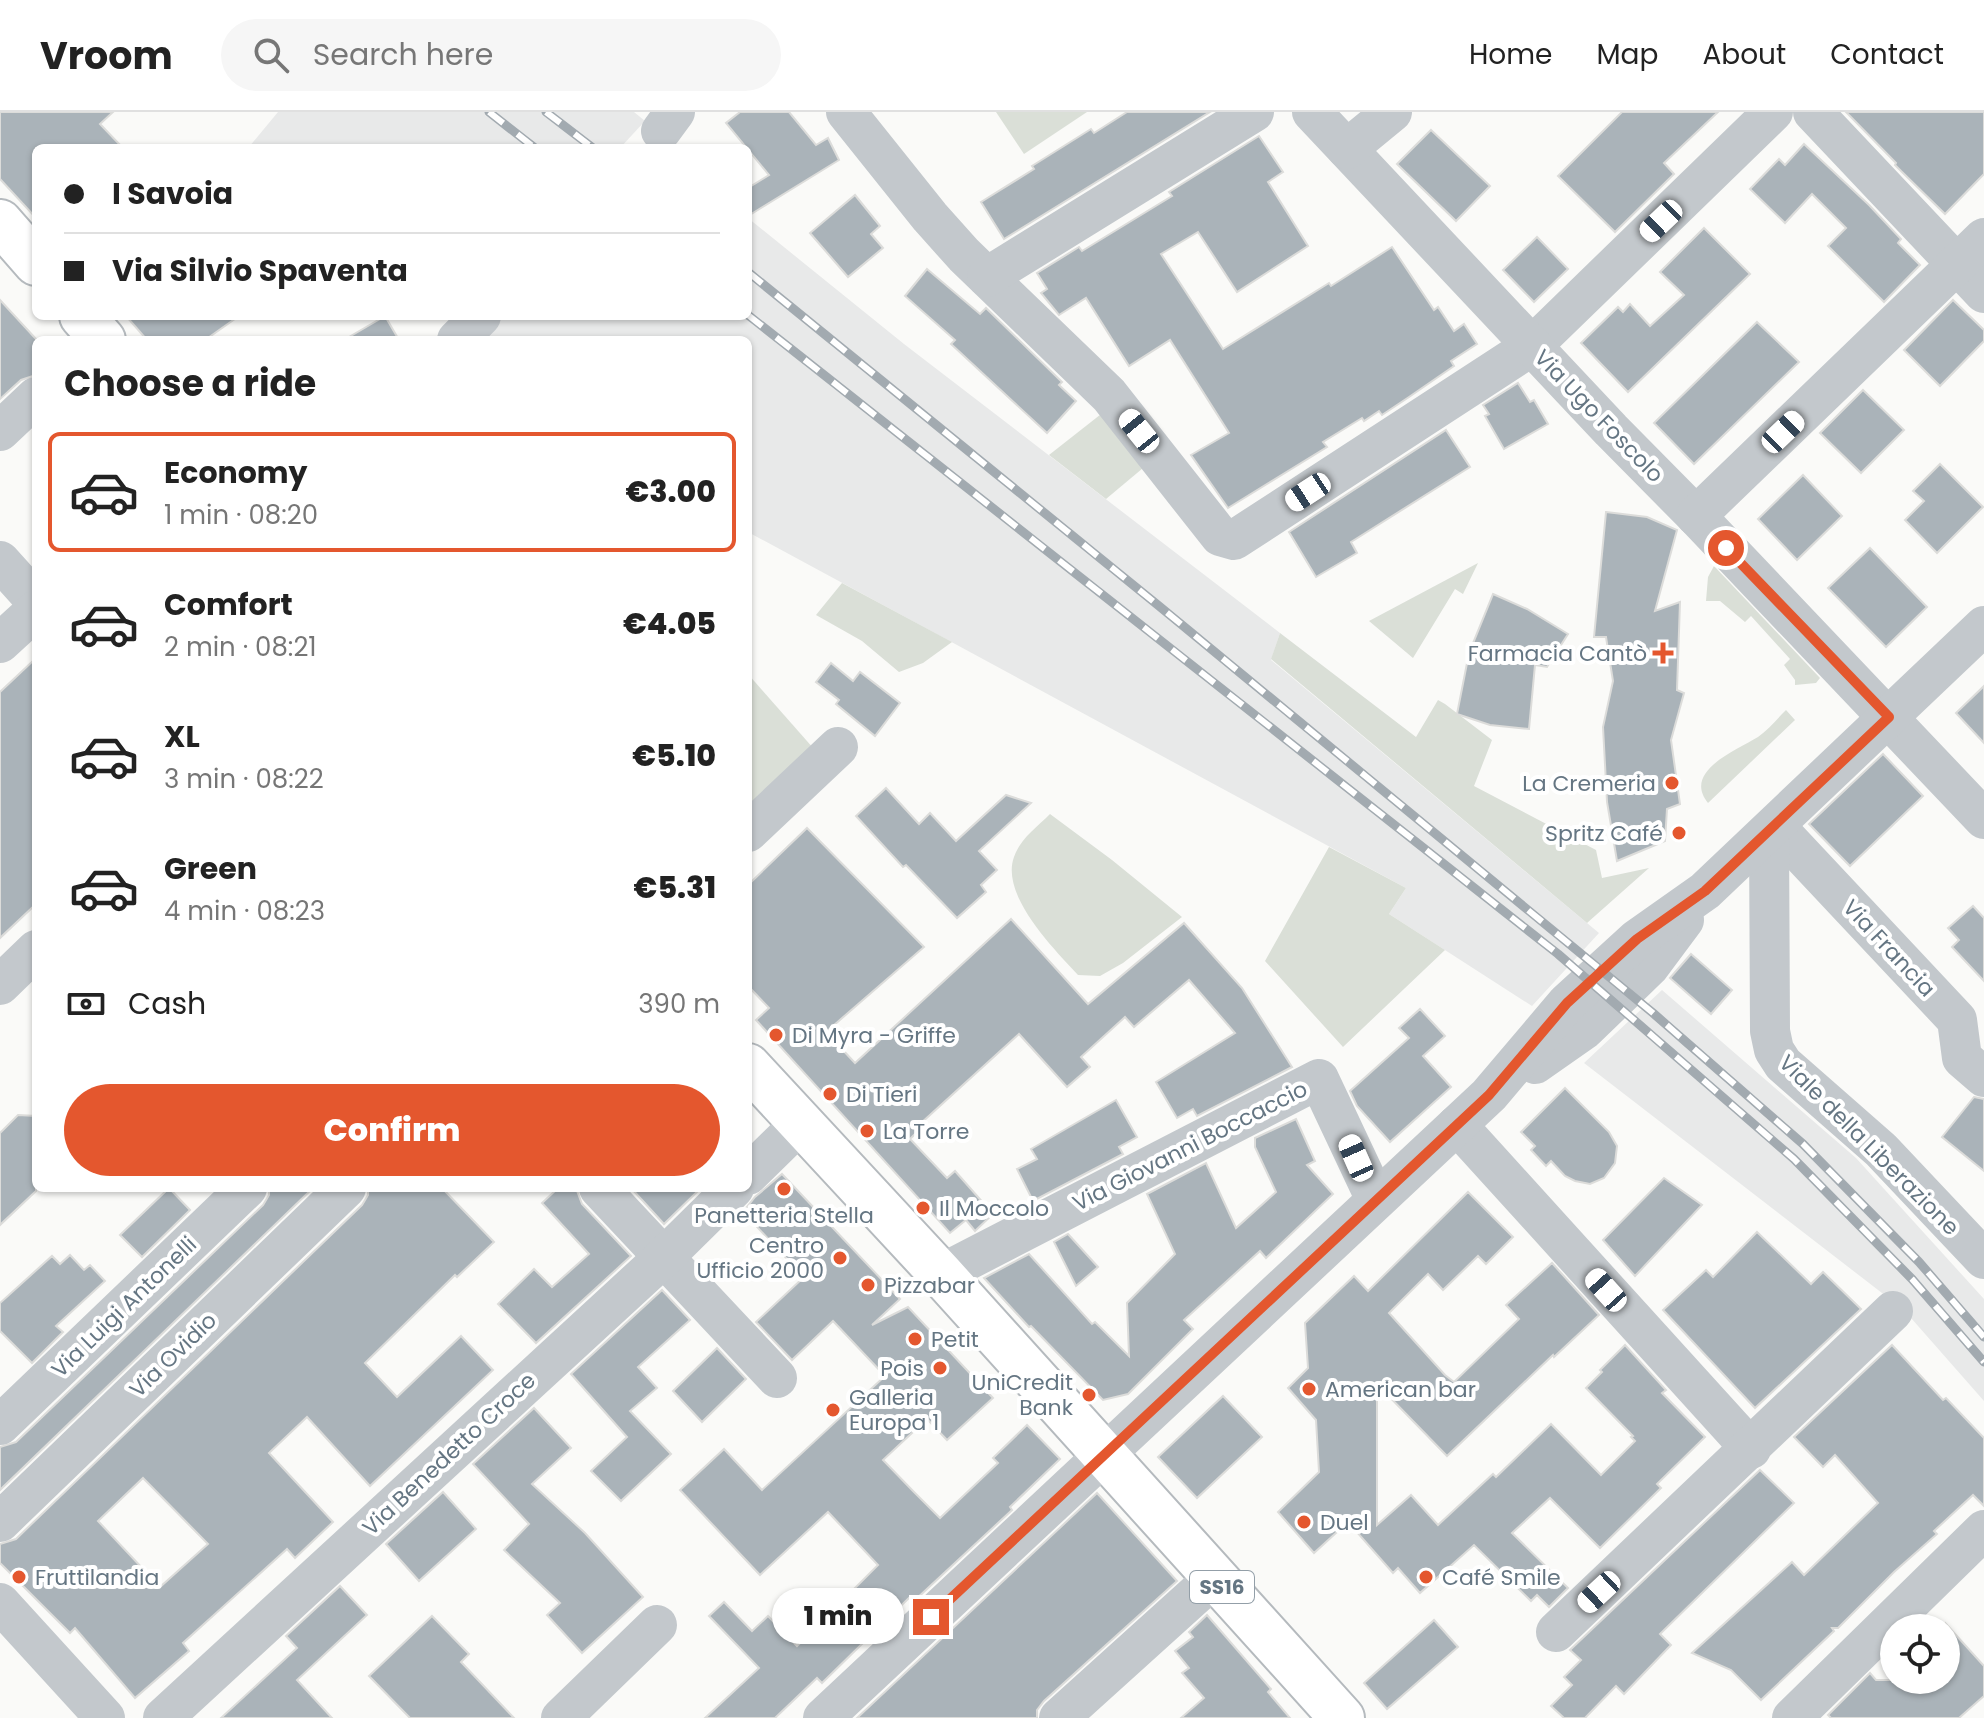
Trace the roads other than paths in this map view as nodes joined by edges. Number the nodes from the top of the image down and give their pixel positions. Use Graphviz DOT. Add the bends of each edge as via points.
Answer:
graph roads {
  1 [pos="846,112"];
  2 [pos="1254,112"];
  3 [pos="1312,112"];
  4 [pos="1392,112"];
  5 [pos="1773,112"];
  6 [pos="1813,112"];
  7 [pos="1347,149"];
  8 [pos="0,222"];
  9 [pos="1970,252"];
  10 [pos="32,258"];
  11 [pos="987,277"];
  12 [pos="1984,293"];
  13 [pos="477,320"];
  14 [pos="461,336"];
  15 [pos="1532,346"];
  16 [pos="32,401"];
  17 [pos="0,431"];
  18 [pos="1696,516"];
  19 [pos="0,561"];
  20 [pos="32,597"];
  21 [pos="32,614"];
  22 [pos="1984,626"];
  23 [pos="0,643"];
  24 [pos="1889,717"];
  25 [pos="838,747"];
  26 [pos="1984,819"];
  27 [pos="752,828"];
  28 [pos="1772,828"];
  29 [pos="752,1070"];
  30 [pos="1984,1077"];
  31 [pos="800,1124"];
  32 [pos="1457,1125"];
  33 [pos="752,1171"];
  34 [pos="243,1192"];
  35 [pos="342,1192"];
  36 [pos="603,1192"];
  37 [pos="730,1192"];
  38 [pos="1376,1200"];
  39 [pos="663,1258"];
  40 [pos="1984,1259"];
  41 [pos="941,1274"];
  42 [pos="1893,1311"];
  43 [pos="777,1378"];
  44 [pos="0,1425"];
  45 [pos="1751,1449"];
  46 [pos="1104,1455"];
  47 [pos="0,1522"];
  48 [pos="1984,1530"];
  49 [pos="1214,1578"];
  50 [pos="0,1603"];
  51 [pos="657,1625"];
  52 [pos="1556,1632"];
  53 [pos="1796,1717"];
  54 [pos="105,1718"];
  55 [pos="163,1718"];
  56 [pos="561,1718"];
  57 [pos="823,1718"];
  58 [pos="1059,1718"];
  59 [pos="1342,1718"];
  1 -- 11 [label="street" via="930,217"];
  2 -- 11 [label="street"];
  3 -- 7 [label="street, Via Ugo Foscolo"];
  4 -- 7 [label="street"];
  5 -- 15 [label="street"];
  6 -- 9 [label="street"];
  7 -- 15 [label="street, Via Ugo Foscolo"];
  8 -- 10 [label="main road"];
  9 -- 12 [label="street"];
  9 -- 18 [label="street"];
  11 -- 15 [label="street" via="1109,395 1220,536 1234,540"];
  13 -- 14 [label="street"];
  15 -- 18 [label="street, Via Ugo Foscolo"];
  16 -- 17 [label="street"];
  18 -- 24 [label="street, Via Ugo Foscolo"];
  19 -- 20 [label="street"];
  21 -- 23 [label="street"];
  22 -- 24 [label="street"];
  24 -- 26 [label="street, Via Ugo Foscolo"];
  24 -- 28 [label="street"];
  25 -- 27 [label="street"];
  28 -- 30 [label="street, Via Francia" via="1957,1020 1962,1058"];
  28 -- 32 [label="street" via="1705,891 1649,967 1585,1029 1489,1095"];
  28 -- 40 [label="street, Viale della Liberazione" via="1774,1050 1783,1064 1881,1150"];
  29 -- 31 [label="main road, SS16"];
  31 -- 33 [label="street"];
  31 -- 41 [label="main road, SS16"];
  32 -- 38 [label="street"];
  32 -- 45 [label="street"];
  34 -- 44 [label="street, Via Luigi Antonelli"];
  35 -- 47 [label="street, Via Ovidio"];
  36 -- 39 [label="street"];
  37 -- 39 [label="street, Via Benedetto Croce"];
  38 -- 41 [label="street, Via Giovanni Boccaccio" via="1319,1079"];
  38 -- 46 [label="street"];
  39 -- 43 [label="street"];
  39 -- 55 [label="street, Via Benedetto Croce"];
  41 -- 46 [label="main road, SS16"];
  42 -- 45 [label="street"];
  45 -- 52 [label="street"];
  46 -- 49 [label="main road, SS16"];
  46 -- 57 [label="street"];
  48 -- 53 [label="street"];
  49 -- 58 [label="street"];
  49 -- 59 [label="main road, SS16"];
  50 -- 54 [label="street"];
  51 -- 56 [label="street"];
}
